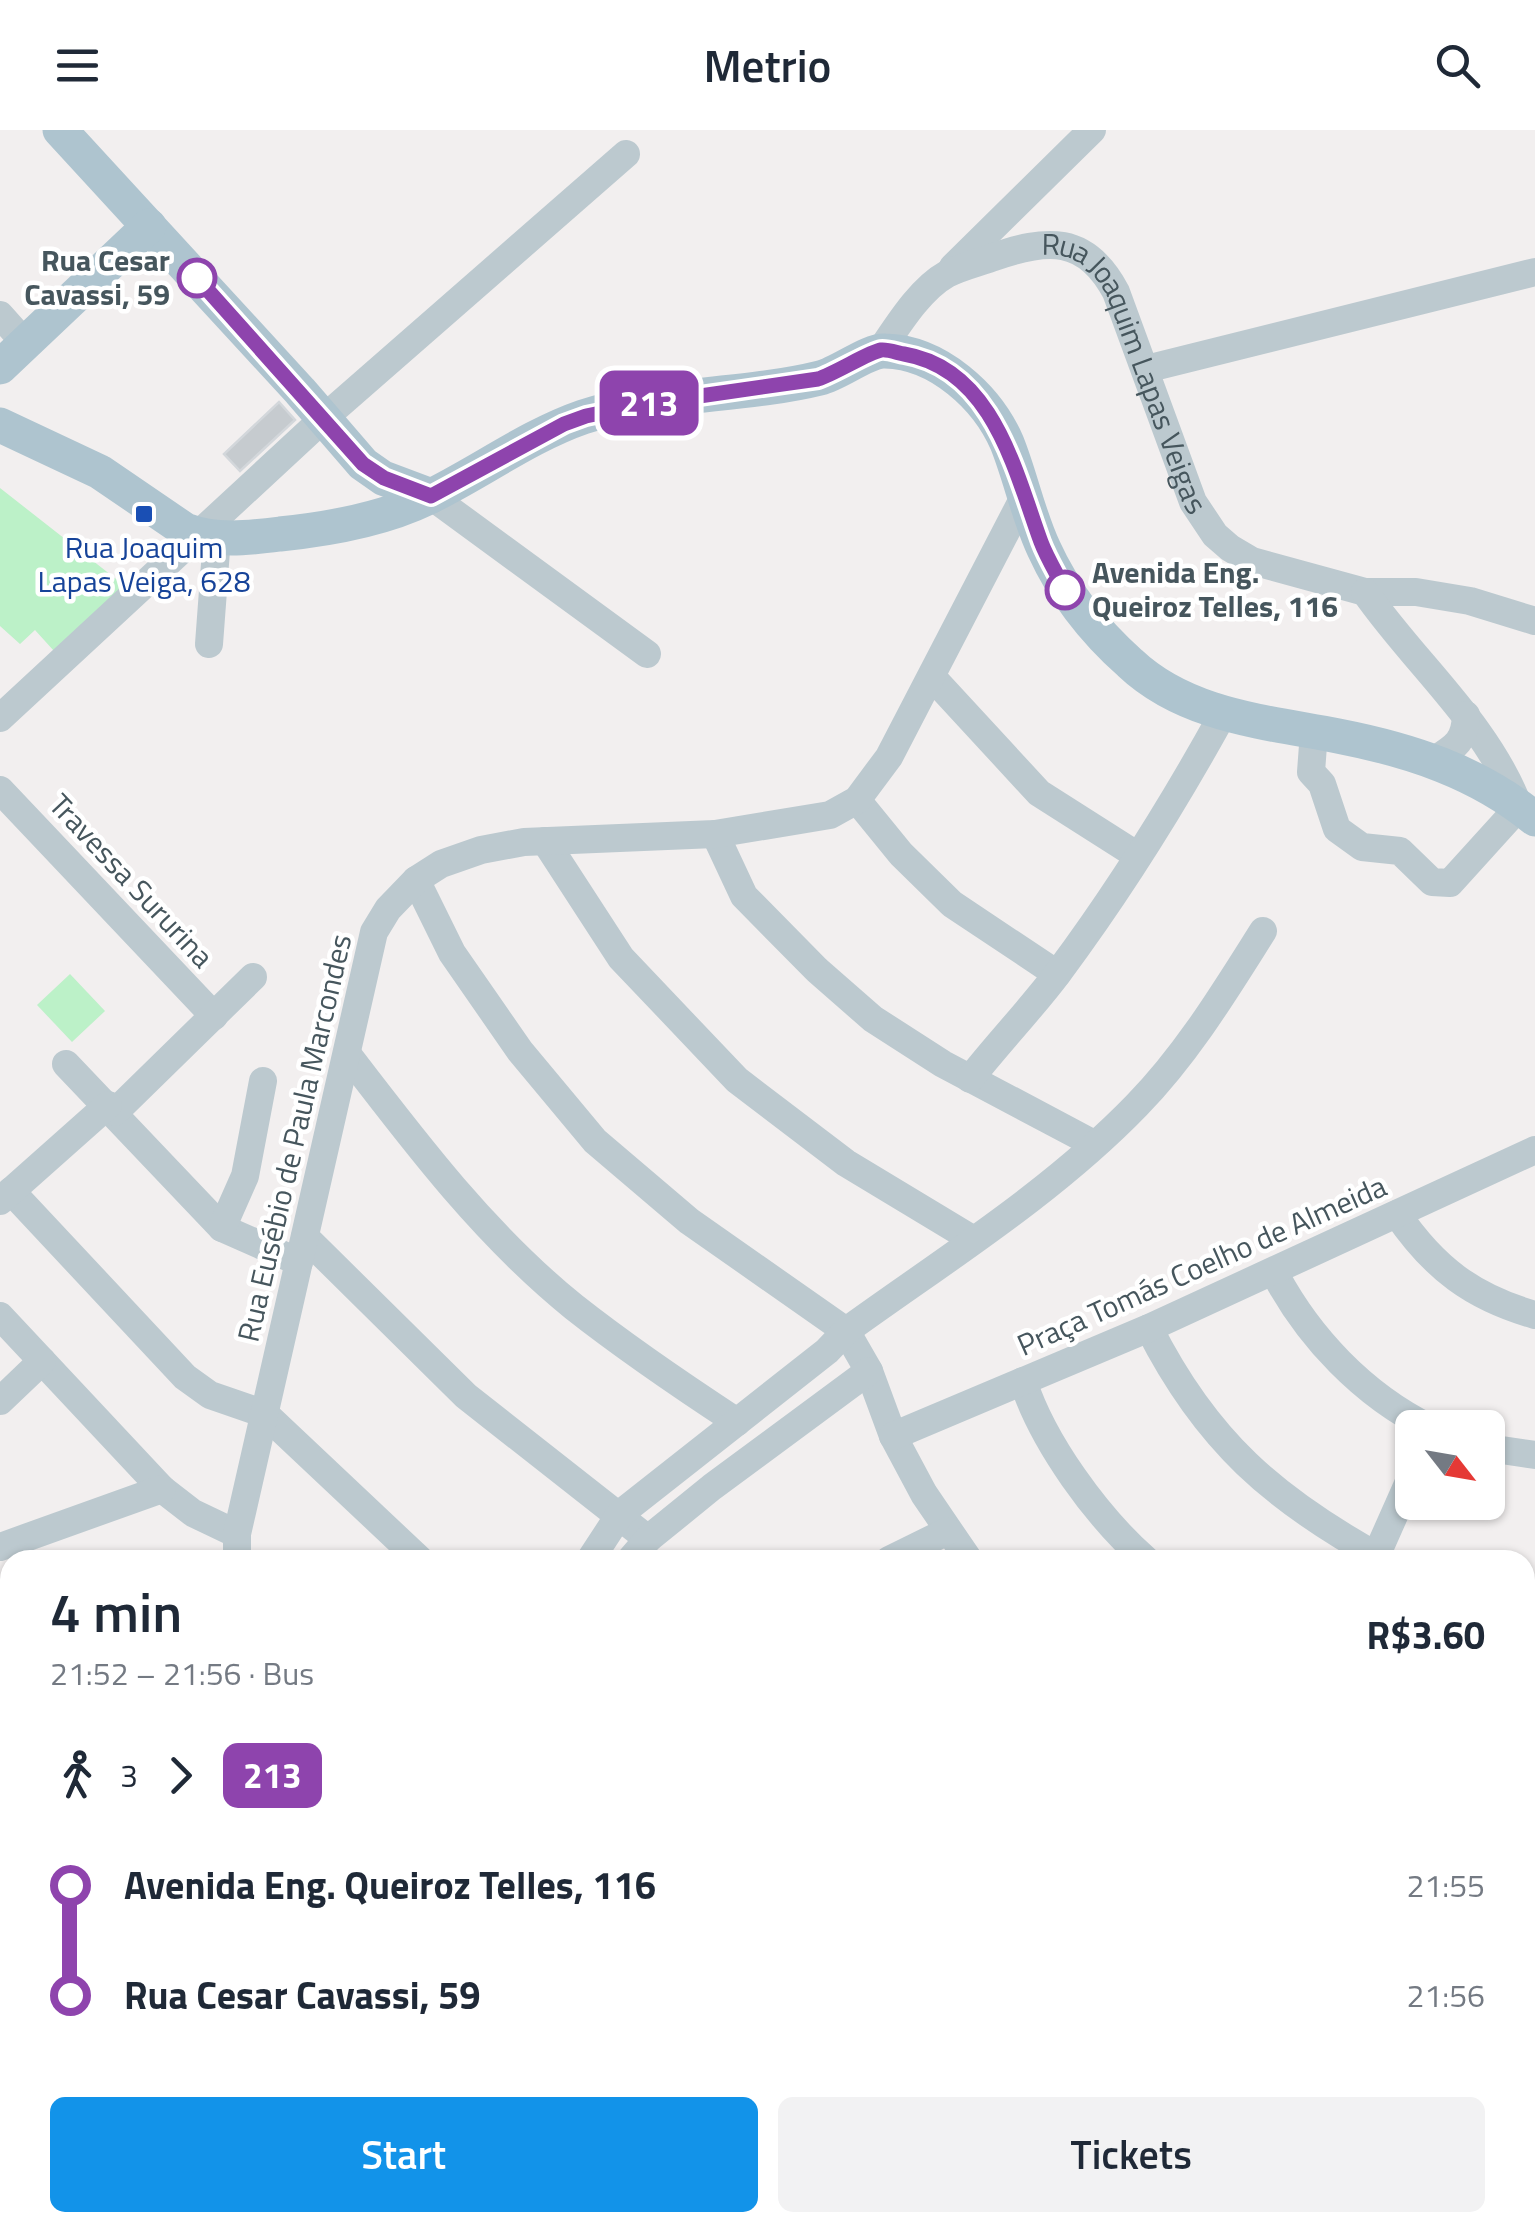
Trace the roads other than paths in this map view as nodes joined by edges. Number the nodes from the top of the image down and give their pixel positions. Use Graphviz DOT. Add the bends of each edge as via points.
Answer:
graph roads {
  1 [pos="60,130"];
  2 [pos="1092,130"];
  3 [pos="626,154"];
  4 [pos="149,226"];
  5 [pos="1535,272"];
  6 [pos="945,274"];
  7 [pos="0,315"];
  8 [pos="881,350"];
  9 [pos="12,355"];
  10 [pos="1146,369"];
  11 [pos="324,418"];
  12 [pos="0,425"];
  13 [pos="363,464"];
  14 [pos="1025,495"];
  15 [pos="431,496"];
  16 [pos="340,525"];
  17 [pos="208,536"];
  18 [pos="1365,592"];
  19 [pos="1535,621"];
  20 [pos="210,644"];
  21 [pos="647,654"];
  22 [pos="932,677"];
  23 [pos="1223,714"];
  24 [pos="1466,715"];
  25 [pos="0,718"];
  26 [pos="1314,732"];
  27 [pos="1433,761"];
  28 [pos="0,790"];
  29 [pos="857,800"];
  30 [pos="1530,814"];
  31 [pos="716,834"];
  32 [pos="545,841"];
  33 [pos="1138,856"];
  34 [pos="416,880"];
  35 [pos="1263,931"];
  36 [pos="1057,974"];
  37 [pos="254,977"];
  38 [pos="214,1016"];
  39 [pos="348,1055"];
  40 [pos="66,1064"];
  41 [pos="970,1079"];
  42 [pos="264,1081"];
  43 [pos="112,1109"];
  44 [pos="1094,1144"];
  45 [pos="1535,1150"];
  46 [pos="6,1196"];
  47 [pos="1398,1214"];
  48 [pos="222,1228"];
  49 [pos="972,1240"];
  50 [pos="302,1250"];
  51 [pos="1274,1272"];
  52 [pos="1535,1315"];
  53 [pos="0,1316"];
  54 [pos="1149,1328"];
  55 [pos="846,1332"];
  56 [pos="42,1361"];
  57 [pos="869,1371"];
  58 [pos="1023,1381"];
  59 [pos="0,1401"];
  60 [pos="1401,1410"];
  61 [pos="265,1414"];
  62 [pos="738,1422"];
  63 [pos="893,1436"];
  64 [pos="1505,1451"];
  65 [pos="1535,1455"];
  66 [pos="162,1490"];
  67 [pos="620,1514"];
  68 [pos="1395,1519"];
  69 [pos="948,1531"];
  70 [pos="0,1547"];
  71 [pos="237,1547"];
  72 [pos="409,1550"];
  73 [pos="597,1550"];
  74 [pos="639,1550"];
  75 [pos="909,1550"];
  76 [pos="962,1550"];
  77 [pos="1136,1550"];
  78 [pos="1366,1550"];
  79 [pos="1383,1550"];
  1 -- 4 [label="main road"];
  2 -- 6 [label="street"];
  3 -- 11 [label="street"];
  4 -- 9 [label="main road"];
  4 -- 11 [label="main road"];
  5 -- 10 [label="street"];
  6 -- 8 [label="street, Rua Joaquim Lapas Veigas"];
  6 -- 10 [label="street, Rua Joaquim Lapas Veigas" via="1038,244 1093,258"];
  7 -- 9 [label="street"];
  8 -- 14 [label="main road" via="918,356 975,395 1005,439"];
  8 -- 15 [label="main road, Rua Joaquim Lapas Veigas" via="818,379 586,416"];
  10 -- 18 [label="street, Rua Joaquim Lapas Veigas" via="1182,478 1215,535 1252,561"];
  11 -- 13 [label="main road"];
  11 -- 17 [label="street"];
  12 -- 17 [label="main road" via="88,466 185,530"];
  13 -- 15 [label="main road"];
  13 -- 16 [label="main road" via="364,488"];
  14 -- 22 [label="street"];
  14 -- 23 [label="main road" via="1057,576 1093,625 1132,666 1174,694"];
  15 -- 16 [label="main road, Rua Joaquim Lapas Veigas"];
  15 -- 21 [label="street"];
  16 -- 17 [label="main road, Rua Joaquim Lapas Veigas"];
  17 -- 20 [label="street"];
  17 -- 25 [label="street"];
  18 -- 19 [label="street, Rua Joaquim Lapas Veigas" via="1434,594"];
  18 -- 24 [label="street"];
  22 -- 29 [label="street"];
  22 -- 33 [label="street" via="1039,793"];
  23 -- 26 [label="main road"];
  23 -- 33 [label="street"];
  24 -- 27 [label="street" via="1465,733"];
  24 -- 30 [label="street"];
  26 -- 27 [label="main road"];
  26 -- 30 [label="street" via="1312,772 1337,829 1362,848 1400,851 1432,882 1450,883"];
  27 -- 30 [label="main road"];
  28 -- 38 [label="street, Travessa Sururina"];
  29 -- 31 [label="street, Rua Eusébio de Paula Marcondes" via="830,815"];
  29 -- 36 [label="street" via="952,904"];
  31 -- 32 [label="street, Rua Eusébio de Paula Marcondes"];
  31 -- 41 [label="street" via="744,896 817,970 873,1019"];
  32 -- 34 [label="street, Rua Eusébio de Paula Marcondes" via="480,850"];
  32 -- 49 [label="street" via="621,958 737,1080 846,1162"];
  33 -- 36 [label="street"];
  34 -- 39 [label="street, Rua Eusébio de Paula Marcondes" via="374,932"];
  34 -- 55 [label="street" via="452,953 520,1051 595,1141 689,1221"];
  35 -- 44 [label="street" via="1204,1024 1138,1104"];
  36 -- 41 [label="street"];
  37 -- 38 [label="street"];
  38 -- 43 [label="street"];
  39 -- 50 [label="street, Rua Eusébio de Paula Marcondes"];
  39 -- 62 [label="street" via="497,1236 572,1305"];
  40 -- 43 [label="street"];
  41 -- 44 [label="street"];
  42 -- 48 [label="street" via="244,1176"];
  43 -- 46 [label="street"];
  43 -- 48 [label="street"];
  44 -- 49 [label="street"];
  45 -- 47 [label="street, Praça Tomás Coelho de Almeida"];
  46 -- 61 [label="street" via="185,1377 210,1395"];
  47 -- 51 [label="street, Praça Tomás Coelho de Almeida"];
  47 -- 52 [label="street" via="1466,1288"];
  48 -- 50 [label="street"];
  49 -- 55 [label="street"];
  50 -- 61 [label="street, Rua Eusébio de Paula Marcondes"];
  50 -- 67 [label="street" via="466,1396"];
  51 -- 54 [label="street, Praça Tomás Coelho de Almeida"];
  51 -- 60 [label="street" via="1301,1320"];
  53 -- 56 [label="street"];
  54 -- 58 [label="street, Praça Tomás Coelho de Almeida"];
  54 -- 78 [label="street" via="1190,1397 1245,1464 1300,1511"];
  55 -- 57 [label="street"];
  55 -- 62 [label="street"];
  56 -- 59 [label="street"];
  56 -- 66 [label="street"];
  57 -- 63 [label="street"];
  57 -- 74 [label="street"];
  58 -- 63 [label="street, Praça Tomás Coelho de Almeida"];
  58 -- 77 [label="street" via="1088,1496"];
  61 -- 71 [label="street, Rua Eusébio de Paula Marcondes"];
  61 -- 72 [label="street"];
  62 -- 67 [label="street"];
  63 -- 69 [label="street"];
  64 -- 65 [label="street"];
  66 -- 70 [label="street"];
  66 -- 71 [label="street"];
  67 -- 73 [label="street"];
  67 -- 74 [label="street"];
  68 -- 79 [label="street"];
  69 -- 75 [label="street"];
  69 -- 76 [label="street"];
}
